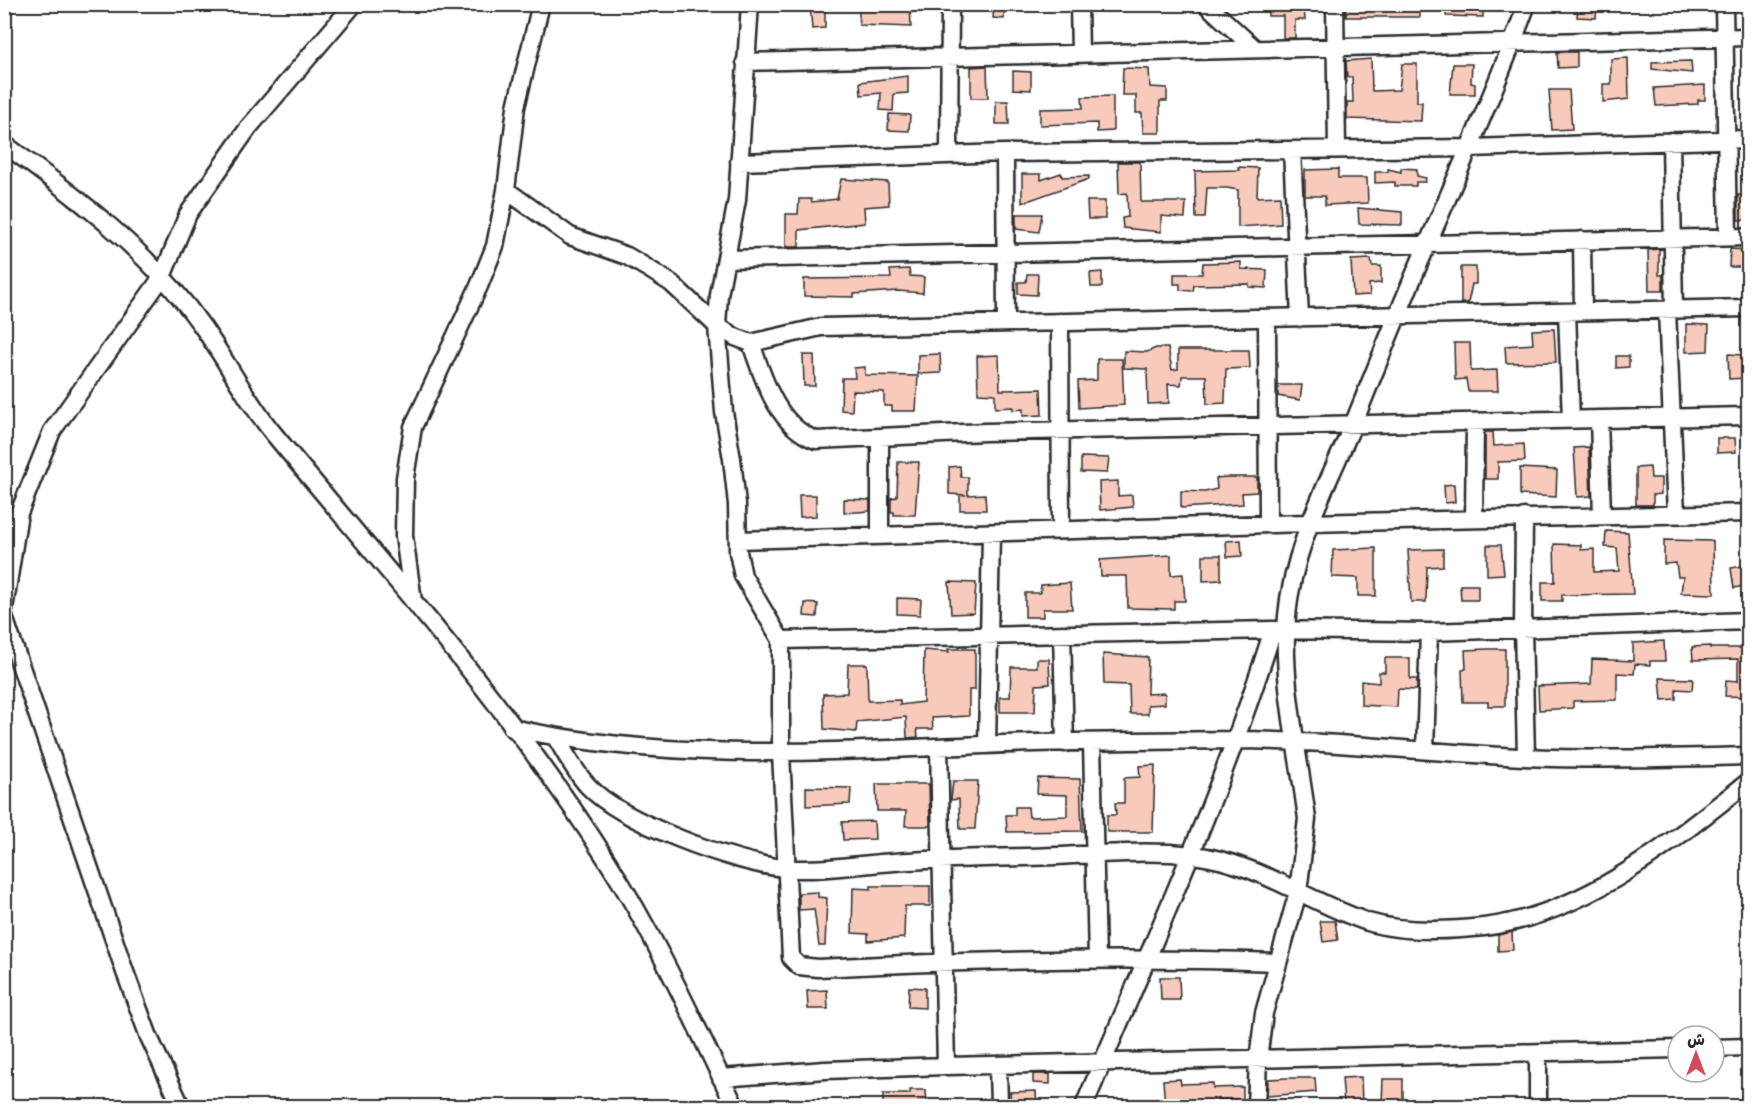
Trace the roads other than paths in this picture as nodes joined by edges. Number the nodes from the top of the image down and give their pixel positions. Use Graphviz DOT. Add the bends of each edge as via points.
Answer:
graph roads {
  1 [pos="354,4"];
  2 [pos="540,4"];
  3 [pos="750,4"];
  4 [pos="950,4"];
  5 [pos="1079,4"];
  6 [pos="1206,4"];
  7 [pos="1335,4"];
  8 [pos="1527,4"];
  9 [pos="1724,4"];
  10 [pos="1724,38"];
  11 [pos="1749,38"];
  12 [pos="1513,44"];
  13 [pos="1336,46"];
  14 [pos="1254,48"];
  15 [pos="1080,52"];
  16 [pos="949,56"];
  17 [pos="746,62"];
  18 [pos="1749,139"];
  19 [pos="1726,140"];
  20 [pos="1671,141"];
  21 [pos="4,144"];
  22 [pos="1470,148"];
  23 [pos="1337,149"];
  24 [pos="1292,150"];
  25 [pos="1005,153"];
  26 [pos="950,155"];
  27 [pos="739,162"];
  28 [pos="506,190"];
  29 [pos="1728,237"];
  30 [pos="1749,237"];
  31 [pos="1672,238"];
  32 [pos="1582,240"];
  33 [pos="1428,243"];
  34 [pos="1297,245"];
  35 [pos="1005,251"];
  36 [pos="726,259"];
  37 [pos="162,278"];
  38 [pos="1749,308"];
  39 [pos="1670,309"];
  40 [pos="1575,311"];
  41 [pos="1398,315"];
  42 [pos="1267,318"];
  43 [pos="1300,318"];
  44 [pos="1060,322"];
  45 [pos="1006,323"];
  46 [pos="717,326"];
  47 [pos="751,343"];
  48 [pos="1749,416"];
  49 [pos="1672,417"];
  50 [pos="1599,419"];
  51 [pos="1571,420"];
  52 [pos="1475,422"];
  53 [pos="1354,423"];
  54 [pos="1268,426"];
  55 [pos="1061,430"];
  56 [pos="880,437"];
  57 [pos="1749,513"];
  58 [pos="1676,514"];
  59 [pos="1602,515"];
  60 [pos="1524,517"];
  61 [pos="1474,519"];
  62 [pos="1308,523"];
  63 [pos="1268,524"];
  64 [pos="1061,530"];
  65 [pos="991,533"];
  66 [pos="880,536"];
  67 [pos="738,540"];
  68 [pos="413,602"];
  69 [pos="4,609"];
  70 [pos="4,617"];
  71 [pos="1749,621"];
  72 [pos="1523,628"];
  73 [pos="1280,630"];
  74 [pos="1429,632"];
  75 [pos="1062,634"];
  76 [pos="989,636"];
  77 [pos="781,640"];
  78 [pos="512,728"];
  79 [pos="556,738"];
  80 [pos="1236,740"];
  81 [pos="1295,742"];
  82 [pos="1065,743"];
  83 [pos="1092,743"];
  84 [pos="987,745"];
  85 [pos="939,747"];
  86 [pos="1425,750"];
  87 [pos="781,753"];
  88 [pos="1749,756"];
  89 [pos="1526,757"];
  90 [pos="1749,782"];
  91 [pos="1095,854"];
  92 [pos="1191,855"];
  93 [pos="942,859"];
  94 [pos="786,868"];
  95 [pos="1298,892"];
  96 [pos="1147,957"];
  97 [pos="1097,960"];
  98 [pos="944,962"];
  99 [pos="1277,962"];
  100 [pos="1749,1047"];
  101 [pos="1726,1048"];
  102 [pos="1666,1049"];
  103 [pos="1538,1053"];
  104 [pos="1258,1060"];
  105 [pos="1102,1063"];
  106 [pos="946,1066"];
  107 [pos="998,1066"];
  108 [pos="721,1078"];
  109 [pos="181,1107"];
  110 [pos="735,1107"];
  111 [pos="999,1107"];
  112 [pos="1084,1107"];
  113 [pos="1256,1107"];
  114 [pos="1538,1107"];
  1 -- 37 [label="street" via="249,127 188,213"];
  2 -- 28 [label="street" via="516,107"];
  3 -- 17 [label="street"];
  4 -- 16 [label="street"];
  5 -- 15 [label="street"];
  6 -- 14 [label="street"];
  7 -- 13 [label="street"];
  8 -- 12 [label="street"];
  9 -- 10 [label="street"];
  10 -- 11 [label="street"];
  10 -- 12 [label="street"];
  10 -- 19 [label="street"];
  12 -- 13 [label="street"];
  12 -- 22 [label="street"];
  13 -- 14 [label="street"];
  13 -- 23 [label="street"];
  14 -- 15 [label="street"];
  15 -- 16 [label="street"];
  16 -- 17 [label="street"];
  16 -- 26 [label="street"];
  17 -- 27 [label="street"];
  18 -- 19 [label="street"];
  19 -- 20 [label="street"];
  19 -- 29 [label="street"];
  20 -- 22 [label="street"];
  20 -- 31 [label="street"];
  21 -- 37 [label="street" via="78,198"];
  22 -- 23 [label="street"];
  22 -- 33 [label="street"];
  23 -- 24 [label="street"];
  24 -- 25 [label="street"];
  24 -- 34 [label="street"];
  25 -- 26 [label="street"];
  25 -- 35 [label="street"];
  26 -- 27 [label="street"];
  27 -- 36 [label="street"];
  28 -- 46 [label="street" via="570,236 627,256 650,269"];
  28 -- 68 [label="street" via="495,246 413,427 405,478 404,536"];
  29 -- 30 [label="street"];
  29 -- 31 [label="street"];
  31 -- 32 [label="street"];
  31 -- 39 [label="street"];
  32 -- 33 [label="street"];
  32 -- 40 [label="street"];
  33 -- 34 [label="street"];
  33 -- 41 [label="street"];
  34 -- 35 [label="street"];
  34 -- 43 [label="street"];
  35 -- 36 [label="street"];
  35 -- 45 [label="street"];
  36 -- 46 [label="street"];
  37 -- 68 [label="street" via="201,324 266,424"];
  37 -- 69 [label="street" via="52,431 19,513"];
  38 -- 39 [label="street"];
  39 -- 40 [label="street"];
  39 -- 49 [label="street"];
  40 -- 41 [label="street"];
  40 -- 51 [label="street"];
  41 -- 43 [label="street"];
  41 -- 53 [label="street"];
  42 -- 43 [label="street"];
  42 -- 44 [label="street"];
  42 -- 54 [label="street"];
  44 -- 45 [label="street"];
  44 -- 55 [label="street"];
  45 -- 47 [label="street" via="821,327"];
  46 -- 47 [label="street"];
  46 -- 67 [label="street"];
  47 -- 56 [label="street" via="776,403 803,435 816,440"];
  48 -- 49 [label="street"];
  49 -- 50 [label="street"];
  49 -- 58 [label="street"];
  50 -- 51 [label="street"];
  50 -- 59 [label="street"];
  51 -- 52 [label="street"];
  52 -- 53 [label="street"];
  52 -- 61 [label="street"];
  53 -- 54 [label="street"];
  53 -- 62 [label="street"];
  54 -- 55 [label="street"];
  54 -- 63 [label="street"];
  55 -- 56 [label="street"];
  55 -- 64 [label="street"];
  56 -- 66 [label="street"];
  57 -- 58 [label="street"];
  58 -- 59 [label="street"];
  59 -- 60 [label="street"];
  60 -- 61 [label="street"];
  60 -- 72 [label="street"];
  61 -- 62 [label="street"];
  62 -- 63 [label="street"];
  62 -- 73 [label="street"];
  63 -- 64 [label="street"];
  64 -- 65 [label="street"];
  65 -- 66 [label="street"];
  65 -- 76 [label="street"];
  66 -- 67 [label="street"];
  67 -- 77 [label="street" via="743,576"];
  68 -- 78 [label="street"];
  70 -- 109 [label="street" via="125,972"];
  71 -- 72 [label="street"];
  72 -- 74 [label="street"];
  72 -- 89 [label="street"];
  73 -- 74 [label="street"];
  73 -- 75 [label="street"];
  73 -- 80 [label="street"];
  73 -- 81 [label="street"];
  74 -- 86 [label="street"];
  75 -- 76 [label="street"];
  75 -- 82 [label="street"];
  76 -- 77 [label="street"];
  76 -- 84 [label="street"];
  77 -- 87 [label="street"];
  78 -- 79 [label="street"];
  78 -- 108 [label="street" via="610,864"];
  79 -- 87 [label="street" via="657,749"];
  79 -- 94 [label="street" via="589,787 617,807 653,827 718,852"];
  80 -- 81 [label="street"];
  80 -- 83 [label="street"];
  80 -- 92 [label="street"];
  81 -- 86 [label="street"];
  81 -- 95 [label="street" via="1307,819"];
  82 -- 83 [label="street"];
  82 -- 84 [label="street"];
  83 -- 91 [label="street"];
  84 -- 85 [label="street"];
  85 -- 87 [label="street"];
  85 -- 93 [label="street"];
  86 -- 89 [label="street"];
  87 -- 94 [label="street"];
  88 -- 89 [label="street"];
  90 -- 95 [label="street" via="1613,882 1515,921 1483,927 1404,930 1368,922"];
  91 -- 92 [label="street"];
  91 -- 93 [label="street"];
  91 -- 97 [label="street"];
  92 -- 95 [label="street" via="1256,870"];
  92 -- 96 [label="street"];
  93 -- 94 [label="street"];
  93 -- 98 [label="street"];
  94 -- 98 [label="street" via="791,958 799,966"];
  95 -- 99 [label="street"];
  96 -- 97 [label="street"];
  96 -- 99 [label="street"];
  96 -- 105 [label="street"];
  97 -- 98 [label="street"];
  98 -- 106 [label="street"];
  99 -- 104 [label="street" via="1264,1013"];
  100 -- 101 [label="street"];
  102 -- 103 [label="street"];
  103 -- 104 [label="street"];
  103 -- 114 [label="street"];
  104 -- 105 [label="street"];
  104 -- 113 [label="street"];
  105 -- 107 [label="street"];
  105 -- 112 [label="street"];
  106 -- 107 [label="street"];
  106 -- 108 [label="street"];
  107 -- 111 [label="street"];
  108 -- 110 [label="street"];
}
